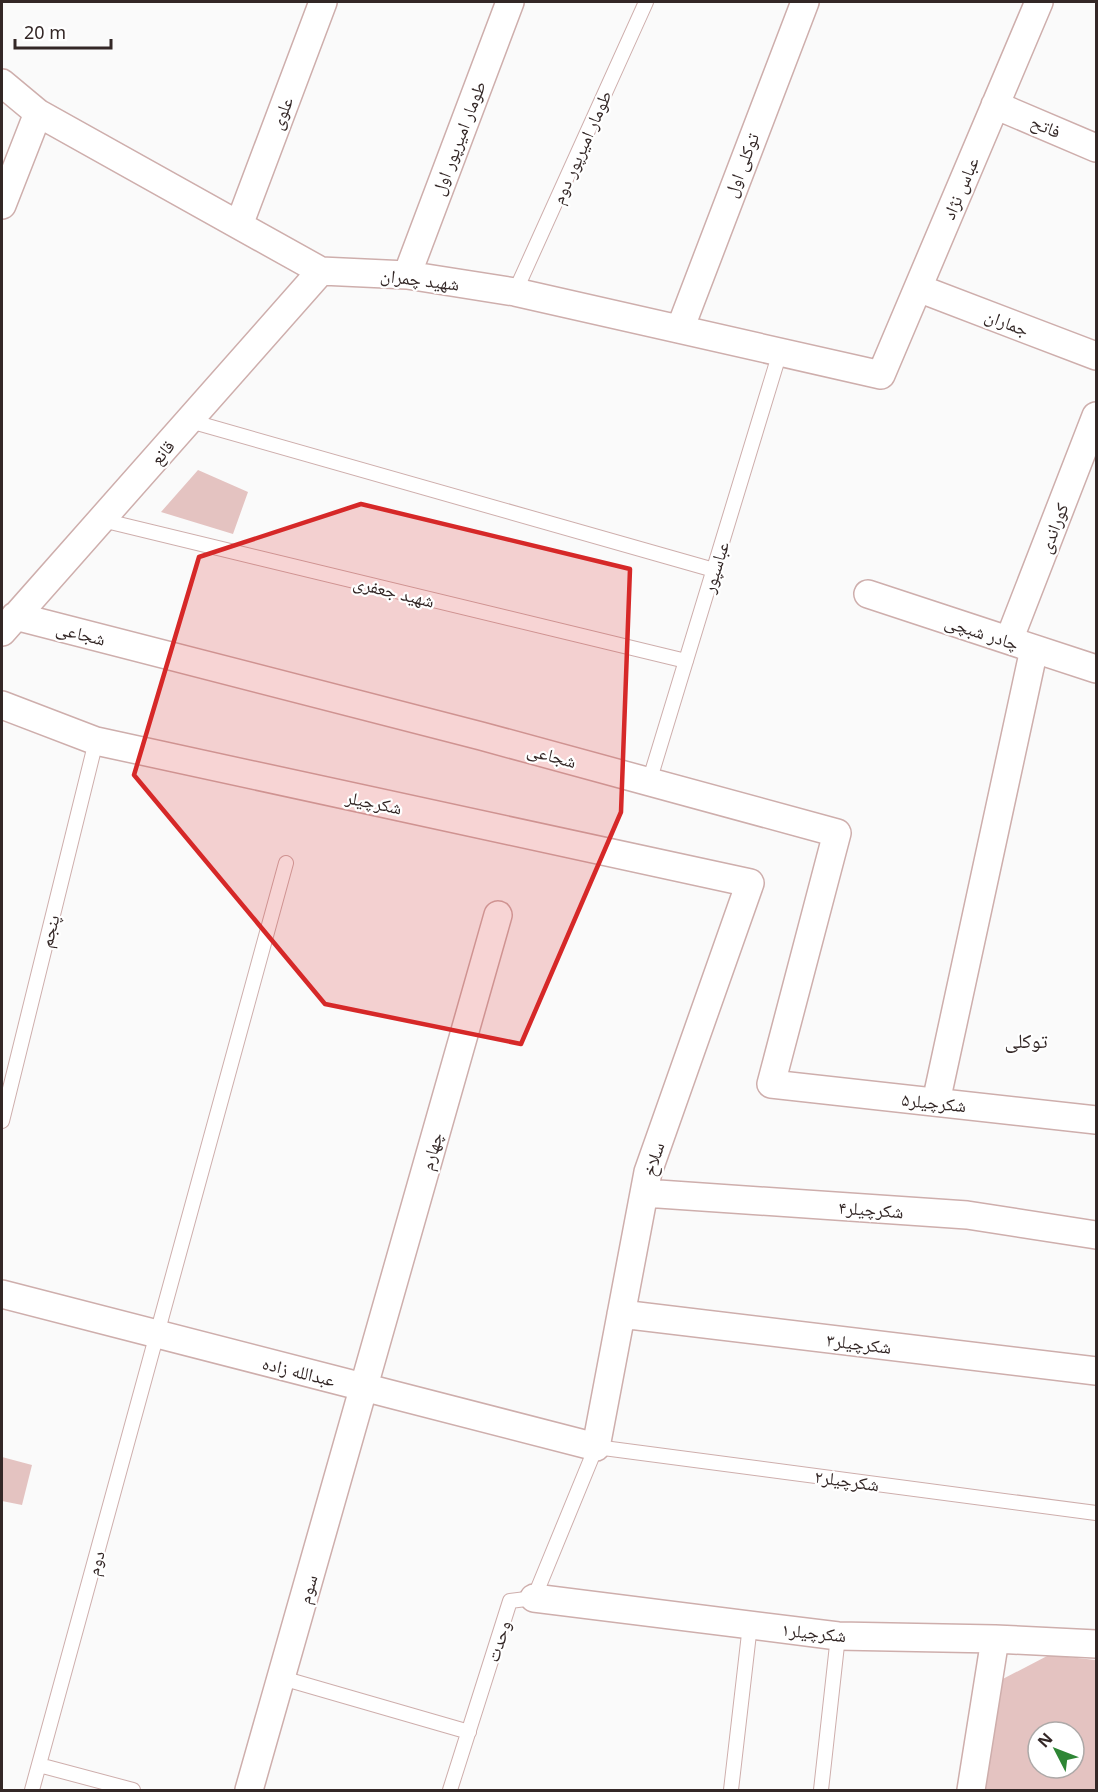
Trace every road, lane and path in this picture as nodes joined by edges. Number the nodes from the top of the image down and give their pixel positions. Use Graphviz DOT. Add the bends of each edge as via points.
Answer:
graph roads {
  1 [pos="323,2"];
  2 [pos="510,2"];
  3 [pos="646,2"];
  4 [pos="805,2"];
  5 [pos="1038,2"];
  6 [pos="2,83"];
  7 [pos="995,105"];
  8 [pos="38,113"];
  9 [pos="1096,148"];
  10 [pos="2,205"];
  11 [pos="239,225"];
  12 [pos="321,271"];
  13 [pos="407,275"];
  14 [pos="918,288"];
  15 [pos="515,292"];
  16 [pos="680,329"];
  17 [pos="780,352"];
  18 [pos="1096,356"];
  19 [pos="881,375"];
  20 [pos="1096,416"];
  21 [pos="190,421"];
  22 [pos="102,520"];
  23 [pos="714,570"];
  24 [pos="868,594"];
  25 [pos="8,624"];
  26 [pos="1009,640"];
  27 [pos="1034,649"];
  28 [pos="686,661"];
  29 [pos="1096,669"];
  30 [pos="2,705"];
  31 [pos="96,741"];
  32 [pos="649,782"];
  33 [pos="286,863"];
  34 [pos="750,883"];
  35 [pos="498,915"];
  36 [pos="771,1084"];
  37 [pos="936,1102"];
  38 [pos="1096,1120"];
  39 [pos="2,1121"];
  40 [pos="644,1193"];
  41 [pos="1096,1235"];
  42 [pos="2,1294"];
  43 [pos="621,1314"];
  44 [pos="158,1335"];
  45 [pos="1096,1371"];
  46 [pos="364,1388"];
  47 [pos="596,1447"];
  48 [pos="1096,1513"];
  49 [pos="534,1598"];
  50 [pos="750,1625"];
  51 [pos="838,1636"];
  52 [pos="995,1639"];
  53 [pos="1096,1644"];
  54 [pos="282,1678"];
  55 [pos="469,1732"];
  56 [pos="39,1765"];
  57 [pos="32,1791"];
  58 [pos="133,1791"];
  59 [pos="249,1791"];
  60 [pos="450,1791"];
  61 [pos="732,1791"];
  62 [pos="821,1791"];
  63 [pos="971,1791"];
  1 -- 11 [label="street, علوی"];
  2 -- 13 [label="street, طومار امیرپور اول"];
  3 -- 15 [label="lane, طومار امیرپور دوم"];
  4 -- 16 [label="street, توکلی اول"];
  5 -- 7 [label="street, عباس نژاد"];
  6 -- 8 [label="street, شهید چمران"];
  7 -- 9 [label="street, فاتح"];
  7 -- 14 [label="street, عباس نژاد"];
  8 -- 10 [label="street"];
  8 -- 11 [label="street, شهید چمران"];
  11 -- 12 [label="street, شهید چمران"];
  12 -- 13 [label="street, شهید چمران"];
  12 -- 21 [label="street, قانع"];
  13 -- 15 [label="street, شهید چمران"];
  14 -- 18 [label="street, جماران"];
  14 -- 19 [label="street, عباس نژاد"];
  15 -- 16 [label="street, شهید چمران"];
  16 -- 17 [label="street, شهید چمران"];
  17 -- 19 [label="street, شهید چمران"];
  17 -- 23 [label="lane, عباسپور"];
  20 -- 26 [label="street, کوراندی"];
  21 -- 22 [label="street, قانع"];
  21 -- 23 [label="lane"];
  22 -- 25 [label="street, قانع"];
  22 -- 28 [label="lane, شهید جعفری"];
  23 -- 28 [label="lane, عباسپور"];
  24 -- 26 [label="street, چادر شبچی"];
  25 -- 32 [label="street, شجاعی" via="470,733"];
  26 -- 27 [label="street, چادر شبچی"];
  27 -- 29 [label="street, چادر شبچی"];
  27 -- 37 [label="street"];
  28 -- 32 [label="lane, عباسپور"];
  30 -- 31 [label="street, شکرچیلر"];
  31 -- 34 [label="street, شکرچیلر"];
  31 -- 39 [label="lane, پنجم"];
  32 -- 36 [label="street, شجاعی" via="837,833"];
  33 -- 44 [label="lane, دوم"];
  34 -- 40 [label="street, سلاخ" via="648,1172"];
  35 -- 46 [label="street, چهارم"];
  36 -- 37 [label="street, شکرچیلر۵"];
  37 -- 38 [label="street, شکرچیلر۵"];
  40 -- 41 [label="street, شکرچیلر۴" via="967,1215"];
  40 -- 43 [label="street, سلاخ"];
  42 -- 44 [label="street, عبدالله زاده"];
  43 -- 45 [label="street, شکرچیلر۳"];
  43 -- 47 [label="street, سلاخ"];
  44 -- 46 [label="street, عبدالله زاده"];
  44 -- 56 [label="lane, دوم"];
  46 -- 47 [label="street, عبدالله زاده"];
  46 -- 54 [label="street, سوم"];
  47 -- 48 [label="lane, شکرچیلر۲"];
  47 -- 49 [label="lane"];
  49 -- 50 [label="street, شکرچیلر۱"];
  49 -- 55 [label="lane, وحدت" via="510,1601"];
  50 -- 51 [label="street, شکرچیلر۱"];
  50 -- 61 [label="lane"];
  51 -- 52 [label="street, شکرچیلر۱"];
  51 -- 62 [label="lane"];
  52 -- 53 [label="street, شکرچیلر۱"];
  52 -- 63 [label="street"];
  54 -- 55 [label="lane"];
  54 -- 59 [label="street, سوم"];
  55 -- 60 [label="lane, وحدت"];
  56 -- 57 [label="lane, دوم"];
  56 -- 58 [label="lane"];
}
